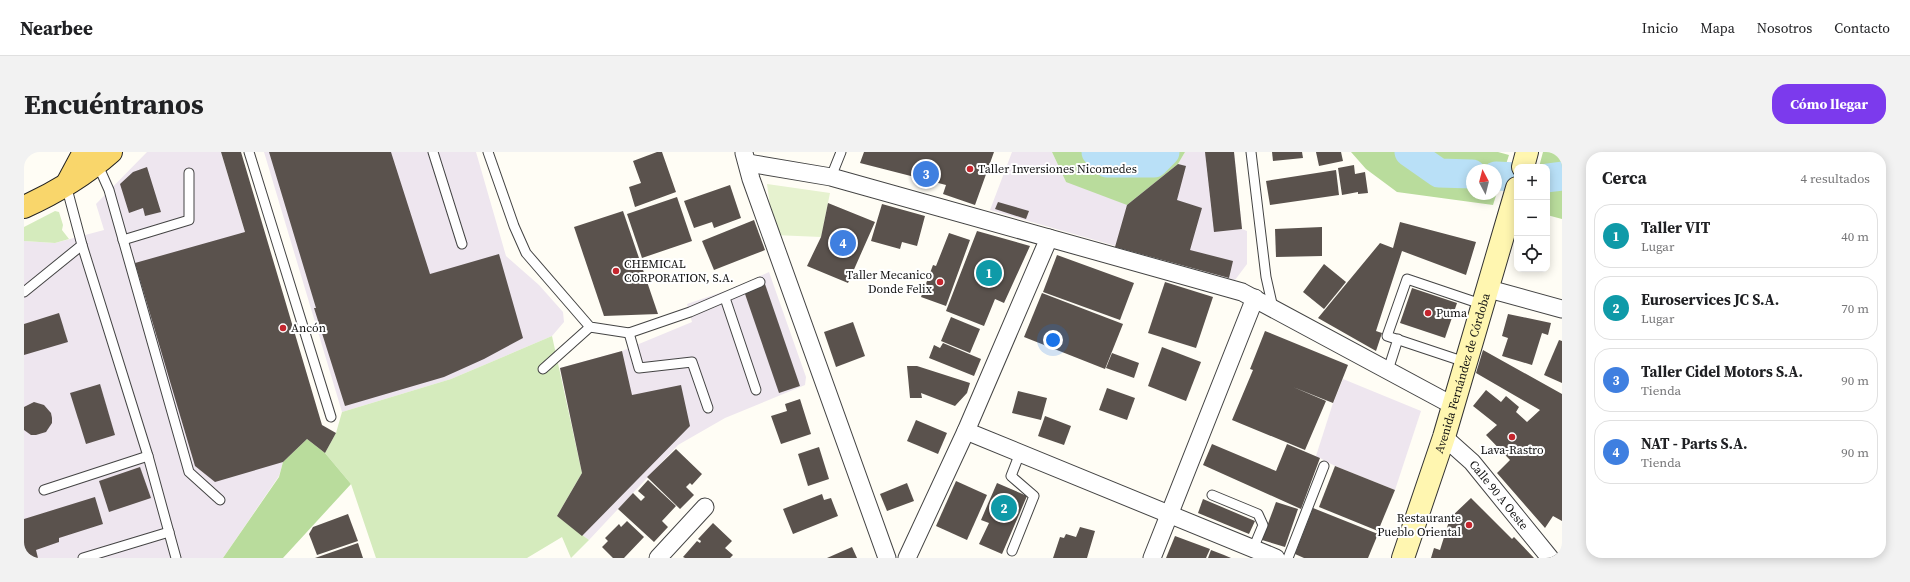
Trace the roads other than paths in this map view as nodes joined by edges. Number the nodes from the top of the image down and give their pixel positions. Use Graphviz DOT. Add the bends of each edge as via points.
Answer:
graph roads {
  1 [pos="249,152"];
  2 [pos="433,152"];
  3 [pos="488,152"];
  4 [pos="841,152"];
  5 [pos="1251,152"];
  6 [pos="1527,152"];
  7 [pos="97,156"];
  8 [pos="746,157"];
  9 [pos="1524,164"];
  10 [pos="189,173"];
  11 [pos="831,177"];
  12 [pos="66,185"];
  13 [pos="1514,199"];
  14 [pos="24,207"];
  15 [pos="1048,238"];
  16 [pos="123,240"];
  17 [pos="462,244"];
  18 [pos="82,245"];
  19 [pos="760,282"];
  20 [pos="24,292"];
  21 [pos="1486,297"];
  22 [pos="725,298"];
  23 [pos="1255,298"];
  24 [pos="1273,308"];
  25 [pos="1562,309"];
  26 [pos="590,327"];
  27 [pos="629,333"];
  28 [pos="1398,339"];
  29 [pos="1465,362"];
  30 [pos="543,369"];
  31 [pos="1388,370"];
  32 [pos="756,390"];
  33 [pos="1452,405"];
  34 [pos="708,408"];
  35 [pos="331,417"];
  36 [pos="966,431"];
  37 [pos="1444,437"];
  38 [pos="1020,453"];
  39 [pos="148,456"];
  40 [pos="1324,466"];
  41 [pos="44,490"];
  42 [pos="1212,495"];
  43 [pos="220,500"];
  44 [pos="705,507"];
  45 [pos="1170,515"];
  46 [pos="169,532"];
  47 [pos="1253,549"];
  48 [pos="1012,551"];
  49 [pos="83,558"];
  50 [pos="176,558"];
  51 [pos="658,558"];
  52 [pos="887,558"];
  53 [pos="907,558"];
  54 [pos="1152,558"];
  55 [pos="1276,558"];
  56 [pos="1288,558"];
  57 [pos="1403,558"];
  58 [pos="1550,558"];
  1 -- 35 [label="lane"];
  2 -- 17 [label="lane"];
  3 -- 26 [label="lane" via="526,253"];
  4 -- 11 [label="lane"];
  5 -- 24 [label="lane" via="1266,276"];
  6 -- 9 [label="main road"];
  7 -- 12 [label="main road"];
  7 -- 16 [label="lane"];
  8 -- 11 [label="street"];
  8 -- 52 [label="street" via="751,179"];
  10 -- 16 [label="lane" via="189,220"];
  11 -- 15 [label="street"];
  12 -- 14 [label="main road"];
  12 -- 18 [label="lane"];
  13 -- 21 [label="main road, Avenida Fernández de Córdoba"];
  15 -- 23 [label="street" via="1242,292"];
  15 -- 36 [label="street"];
  16 -- 43 [label="lane" via="189,472"];
  18 -- 20 [label="lane"];
  18 -- 39 [label="lane"];
  19 -- 22 [label="lane"];
  21 -- 25 [label="street"];
  21 -- 28 [label="lane" via="1407,279 1387,336"];
  21 -- 29 [label="main road, Avenida Fernández de Córdoba"];
  22 -- 27 [label="lane"];
  22 -- 32 [label="lane"];
  23 -- 24 [label="street"];
  23 -- 45 [label="street"];
  24 -- 31 [label="street"];
  26 -- 27 [label="lane"];
  26 -- 30 [label="lane"];
  27 -- 34 [label="lane" via="639,368 692,362"];
  28 -- 29 [label="lane"];
  28 -- 31 [label="lane"];
  29 -- 33 [label="main road, Avenida Fernández de Córdoba"];
  31 -- 33 [label="street"];
  33 -- 37 [label="main road, Avenida Fernández de Córdoba"];
  36 -- 38 [label="street"];
  36 -- 53 [label="street"];
  37 -- 57 [label="main road, Avenida Fernández de Córdoba"];
  37 -- 58 [label="street, Calle 90 A Oeste" via="1472,462"];
  38 -- 45 [label="street"];
  38 -- 48 [label="lane" via="1011,476 1034,496"];
  39 -- 41 [label="lane"];
  39 -- 46 [label="lane"];
  40 -- 56 [label="lane"];
  42 -- 47 [label="lane" via="1258,514 1263,524"];
  44 -- 51 [label="street"];
  45 -- 47 [label="street"];
  45 -- 54 [label="street"];
  46 -- 49 [label="lane"];
  46 -- 50 [label="lane"];
  47 -- 55 [label="street"];
}
